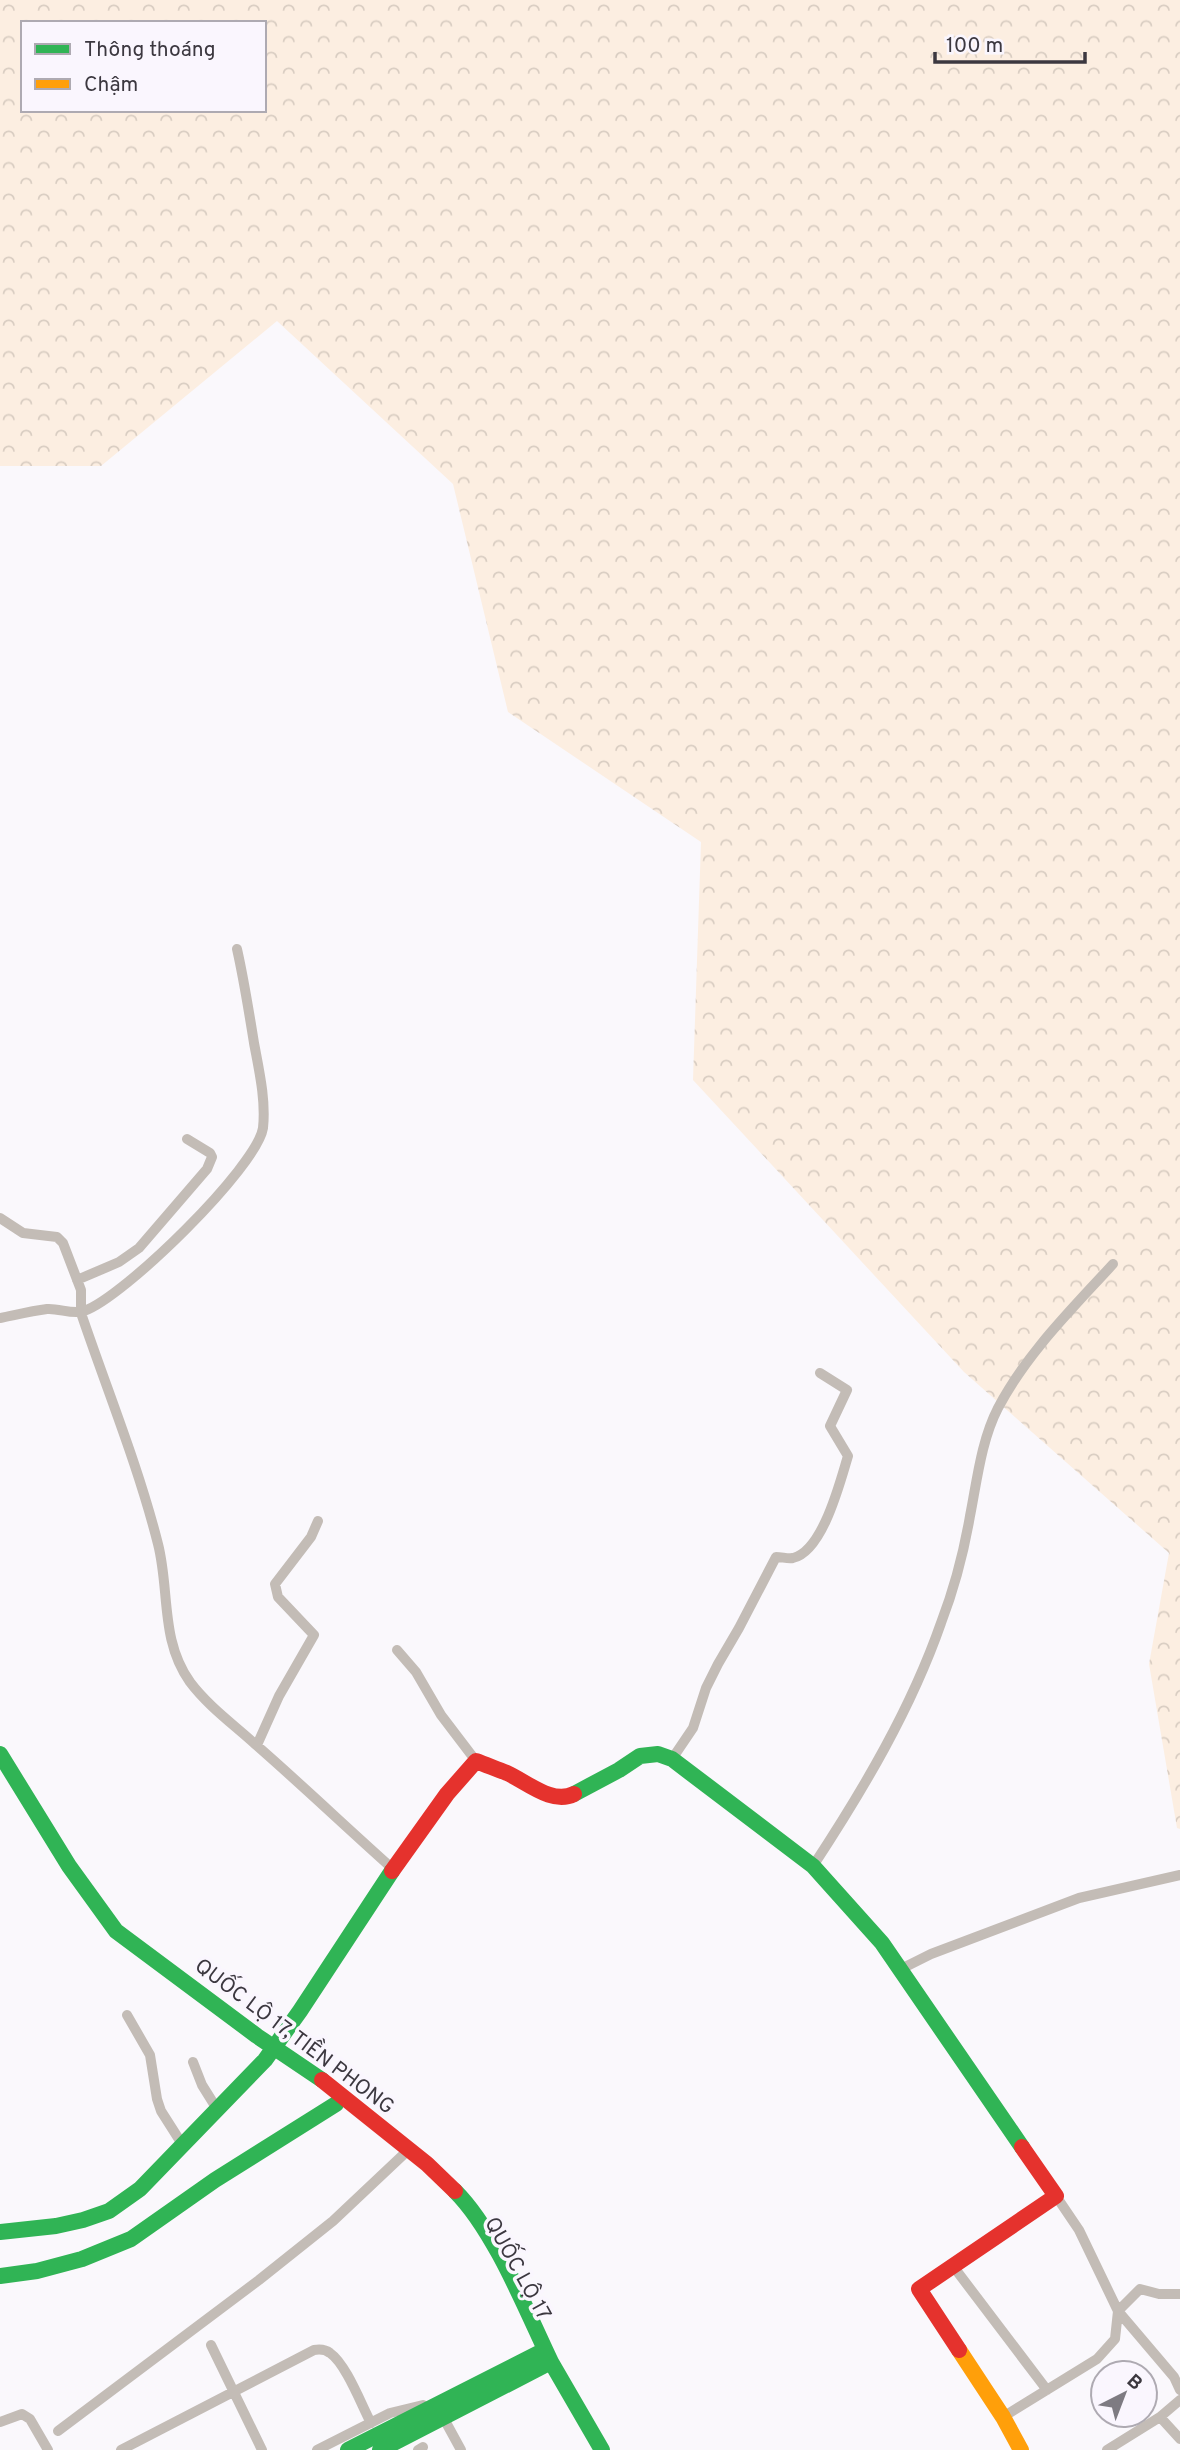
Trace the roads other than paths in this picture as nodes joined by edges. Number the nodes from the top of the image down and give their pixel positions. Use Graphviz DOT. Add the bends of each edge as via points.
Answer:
graph roads {
  1 [pos="237,949"];
  2 [pos="187,1139"];
  3 [pos="0,1218"];
  4 [pos="1113,1264"];
  5 [pos="77,1280"];
  6 [pos="81,1313"];
  7 [pos="0,1318"];
  8 [pos="820,1373"];
  9 [pos="318,1521"];
  10 [pos="397,1650"];
  11 [pos="257,1745"];
  12 [pos="0,1754"];
  13 [pos="672,1759"];
  14 [pos="475,1761"];
  15 [pos="0,1770"];
  16 [pos="813,1866"];
  17 [pos="393,1869"];
  18 [pos="1180,1875"];
  19 [pos="901,1969"];
  20 [pos="127,2015"];
  21 [pos="271,2052"];
  22 [pos="193,2062"];
  23 [pos="333,2097"];
  24 [pos="217,2109"];
  25 [pos="182,2144"];
  26 [pos="403,2155"];
  27 [pos="1056,2196"];
  28 [pos="0,2232"];
  29 [pos="953,2266"];
  30 [pos="0,2276"];
  31 [pos="1180,2294"];
  32 [pos="1118,2311"];
  33 [pos="211,2345"];
  34 [pos="544,2358"];
  35 [pos="1047,2390"];
  36 [pos="1180,2390"];
  37 [pos="233,2392"];
  38 [pos="446,2400"];
  39 [pos="1180,2400"];
  40 [pos="443,2417"];
  41 [pos="1003,2417"];
  42 [pos="1160,2417"];
  43 [pos="0,2422"];
  44 [pos="370,2423"];
  45 [pos="58,2431"];
  46 [pos="1180,2439"];
  47 [pos="48,2450"];
  48 [pos="121,2450"];
  49 [pos="262,2450"];
  50 [pos="317,2450"];
  51 [pos="348,2450"];
  52 [pos="380,2450"];
  53 [pos="461,2450"];
  54 [pos="593,2450"];
  55 [pos="602,2450"];
  56 [pos="1021,2450"];
  57 [pos="1107,2450"];
  1 -- 6 [label="street" via="262,1086 263,1129 237,1171 159,1256 125,1286"];
  2 -- 5 [label="street" via="210,1153 207,1169 139,1248"];
  3 -- 5 [label="street" via="23,1233 57,1237"];
  4 -- 16 [label="street" via="1036,1348 997,1410 942,1623 904,1710"];
  5 -- 6 [label="street"];
  6 -- 7 [label="street" via="49,1309"];
  6 -- 11 [label="street" via="134,1459 159,1545 170,1640 189,1680"];
  8 -- 13 [label="street" via="847,1390 830,1426 848,1456 834,1503 804,1553 792,1559 776,1557 706,1688 693,1728"];
  9 -- 11 [label="street" via="275,1584 278,1597 314,1634"];
  10 -- 14 [label="street"];
  11 -- 17 [label="street"];
  12 -- 21 [label="main road, QUỐC LỘ 17, TIỀN PHONG" via="69,1866 116,1931"];
  13 -- 14 [label="main road" via="658,1754 640,1756 567,1797 546,1794"];
  13 -- 16 [label="main road"];
  14 -- 17 [label="main road"];
  15 -- 21 [label="main road" via="105,1934 157,1976"];
  16 -- 19 [label="main road"];
  17 -- 21 [label="main road"];
  18 -- 19 [label="street" via="1079,1898"];
  19 -- 27 [label="main road"];
  20 -- 25 [label="street" via="150,2055 161,2111"];
  21 -- 23 [label="main road"];
  21 -- 24 [label="main road"];
  22 -- 24 [label="street"];
  23 -- 26 [label="main road, QUỐC LỘ 17"];
  23 -- 30 [label="main road" via="131,2239 82,2259"];
  23 -- 34 [label="main road, QUỐC LỘ 17, TIỀN PHONG" via="427,2164 469,2205 504,2264"];
  24 -- 25 [label="main road"];
  25 -- 28 [label="main road" via="111,2211 60,2226"];
  26 -- 34 [label="main road, QUỐC LỘ 17" via="432,2180 484,2245"];
  26 -- 45 [label="street" via="333,2221"];
  27 -- 29 [label="main road"];
  27 -- 32 [label="street" via="1079,2230"];
  29 -- 35 [label="street"];
  29 -- 41 [label="main road" via="919,2289"];
  31 -- 32 [label="street" via="1140,2289"];
  32 -- 35 [label="street" via="1115,2339 1097,2359"];
  32 -- 36 [label="street"];
  33 -- 37 [label="street"];
  34 -- 38 [label="main road, QUỐC LỘ 17"];
  34 -- 40 [label="main road"];
  34 -- 54 [label="main road"];
  34 -- 55 [label="main road"];
  35 -- 41 [label="street"];
  37 -- 44 [label="street" via="324,2349 341,2365"];
  37 -- 48 [label="street"];
  37 -- 49 [label="street"];
  38 -- 44 [label="street" via="390,2413"];
  38 -- 51 [label="main road, QUỐC LỘ 17"];
  39 -- 42 [label="street"];
  40 -- 52 [label="main road"];
  40 -- 53 [label="street"];
  41 -- 56 [label="main road"];
  42 -- 46 [label="street"];
  42 -- 57 [label="street"];
  43 -- 47 [label="street" via="22,2414 30,2419"];
  44 -- 50 [label="street"];
}
